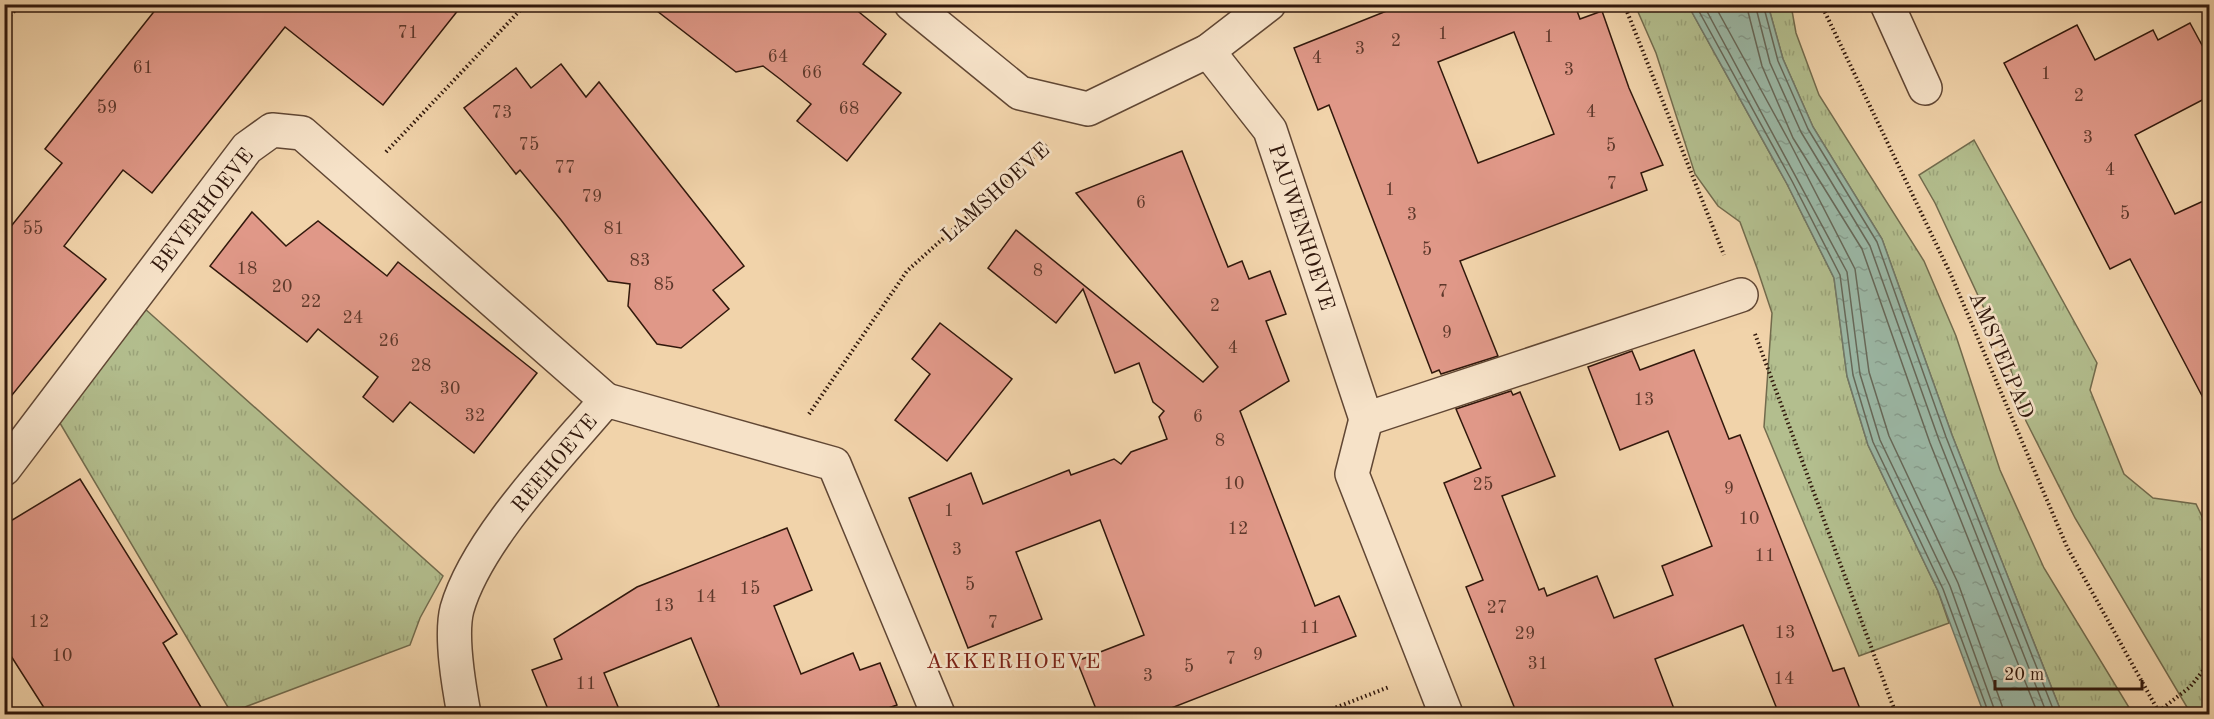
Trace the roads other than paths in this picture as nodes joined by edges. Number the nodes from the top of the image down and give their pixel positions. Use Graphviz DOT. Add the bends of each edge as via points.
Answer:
graph roads {
  1 [pos="911,4"];
  2 [pos="1269,4"];
  3 [pos="1887,4"];
  4 [pos="1208,51"];
  5 [pos="1925,88"];
  6 [pos="1740,295"];
  7 [pos="606,400"];
  8 [pos="1366,419"];
  9 [pos="4,469"];
  10 [pos="464,714"];
  11 [pos="938,714"];
  12 [pos="1446,714"];
  1 -- 4 [label="street" via="1020,93 1088,109"];
  2 -- 4 [label="street"];
  3 -- 5 [label="street"];
  4 -- 8 [label="street, PAUWENHOEVE" via="1270,130"];
  6 -- 8 [label="street"];
  7 -- 9 [label="street, BEVERHOEVE" via="303,133 272,130 247,148"];
  7 -- 10 [label="street, REEHOEVE" via="515,508 481,558 457,610 456,667"];
  7 -- 11 [label="street, REEHOEVE" via="834,464"];
  8 -- 12 [label="street" via="1352,474"];
}
